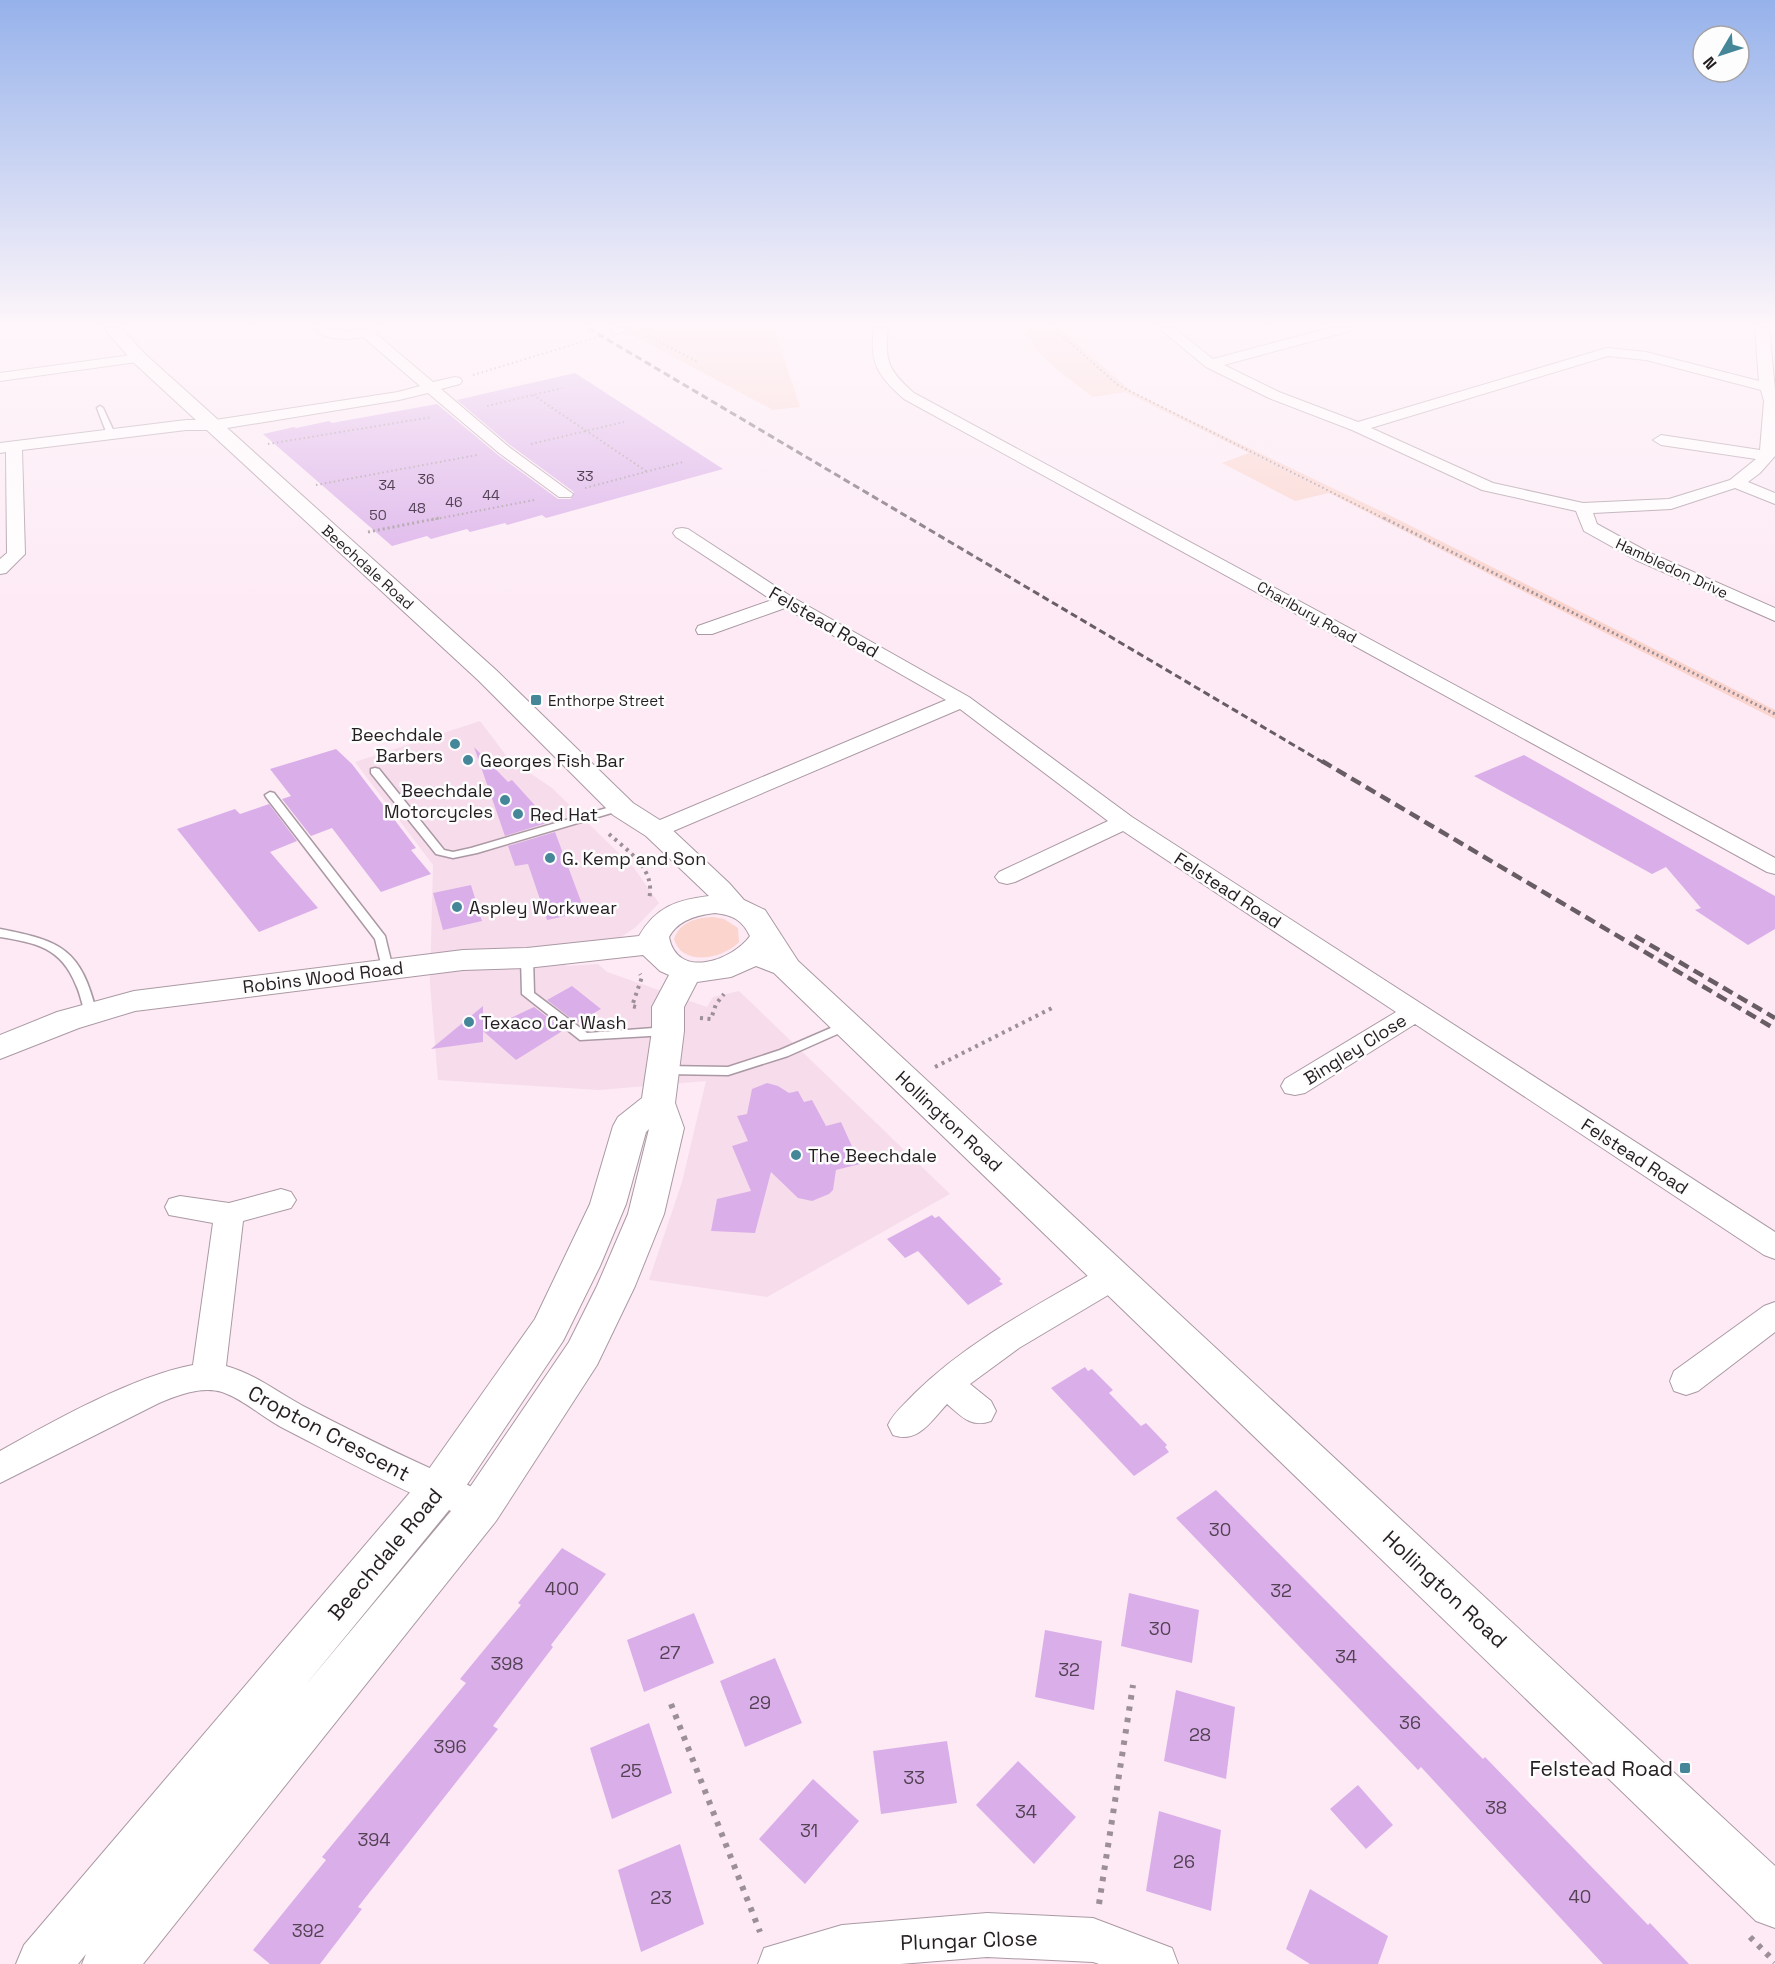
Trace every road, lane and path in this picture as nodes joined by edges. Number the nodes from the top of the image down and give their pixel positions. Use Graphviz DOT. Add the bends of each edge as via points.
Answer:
graph roads {
  1 [pos="105,420"];
  2 [pos="210,420"];
  3 [pos="242,420"];
  4 [pos="413,420"];
  5 [pos="468,420"];
  6 [pos="570,420"];
  7 [pos="952,420"];
  8 [pos="1187,420"];
  9 [pos="1339,420"];
  10 [pos="1381,420"];
  11 [pos="1769,420"];
  12 [pos="624,422"];
  13 [pos="215,424"];
  14 [pos="1357,427"];
  15 [pos="588,431"];
  16 [pos="111,434"];
  17 [pos="1661,440"];
  18 [pos="260,445"];
  19 [pos="7,447"];
  20 [pos="504,450"];
  21 [pos="1767,456"];
  22 [pos="683,462"];
  23 [pos="647,472"];
  24 [pos="1736,483"];
  25 [pos="305,488"];
  26 [pos="565,494"];
  27 [pos="1775,499"];
  28 [pos="1583,507"];
  29 [pos="682,533"];
  30 [pos="358,534"];
  31 [pos="0,568"];
  32 [pos="786,601"];
  33 [pos="1775,615"];
  34 [pos="705,630"];
  35 [pos="962,701"];
  36 [pos="1775,714"];
  37 [pos="375,771"];
  38 [pos="270,795"];
  39 [pos="622,808"];
  40 [pos="1124,822"];
  41 [pos="656,830"];
  42 [pos="1775,867"];
  43 [pos="1008,877"];
  44 [pos="733,905"];
  45 [pos="690,906"];
  46 [pos="0,933"];
  47 [pos="760,945"];
  48 [pos="645,956"];
  49 [pos="527,958"];
  50 [pos="387,969"];
  51 [pos="688,970"];
  52 [pos="727,990"];
  53 [pos="632,1006"];
  54 [pos="1052,1008"];
  55 [pos="1415,1012"];
  56 [pos="91,1014"];
  57 [pos="711,1019"];
  58 [pos="847,1025"];
  59 [pos="668,1031"];
  60 [pos="0,1048"];
  61 [pos="935,1067"];
  62 [pos="1295,1086"];
  63 [pos="660,1087"];
  64 [pos="282,1200"];
  65 [pos="180,1207"];
  66 [pos="229,1214"];
  67 [pos="1775,1247"];
  68 [pos="1114,1276"];
  69 [pos="1775,1315"];
  70 [pos="208,1377"];
  71 [pos="1686,1381"];
  72 [pos="946,1384"];
  73 [pos="979,1411"];
  74 [pos="904,1425"];
  75 [pos="0,1468"];
  76 [pos="439,1490"];
  77 [pos="481,1507"];
  78 [pos="1133,1685"];
  79 [pos="671,1704"];
  80 [pos="1775,1902"];
  81 [pos="1093,1940"];
  82 [pos="772,1953"];
  83 [pos="43,1964"];
  84 [pos="109,1964"];
  85 [pos="1156,1964"];
  1 -- 16 [label="lane"];
  2 -- 13 [label="street, Beechdale Road"];
  3 -- 13 [label="street"];
  4 -- 18 [label="path"];
  5 -- 20 [label="street"];
  6 -- 15 [label="path"];
  7 -- 42 [label="street, Charlbury Road"];
  8 -- 36 [label="path"];
  9 -- 14 [label="street"];
  10 -- 14 [label="street"];
  11 -- 21 [label="street"];
  12 -- 15 [label="path"];
  13 -- 16 [label="street"];
  13 -- 39 [label="street, Beechdale Road" via="487,675"];
  14 -- 28 [label="street" via="1488,487"];
  15 -- 20 [label="path"];
  15 -- 23 [label="path"];
  16 -- 19 [label="street"];
  17 -- 21 [label="street"];
  19 -- 31 [label="street" via="16,554"];
  20 -- 25 [label="path"];
  20 -- 26 [label="street"];
  21 -- 24 [label="street"];
  22 -- 23 [label="path"];
  23 -- 26 [label="path"];
  24 -- 27 [label="street"];
  24 -- 28 [label="street" via="1671,504"];
  26 -- 30 [label="path"];
  28 -- 33 [label="street, Hambledon Drive" via="1590,527 1642,556"];
  29 -- 32 [label="street, Felstead Road"];
  32 -- 34 [label="street"];
  32 -- 35 [label="street, Felstead Road"];
  35 -- 40 [label="street, Felstead Road"];
  35 -- 41 [label="street"];
  37 -- 39 [label="lane" via="440,852 453,855"];
  38 -- 50 [label="lane" via="381,939"];
  39 -- 41 [label="street, Beechdale Road"];
  39 -- 45 [label="street, Beechdale Road" via="638,837 688,887"];
  40 -- 43 [label="street"];
  40 -- 55 [label="street, Felstead Road"];
  41 -- 44 [label="street"];
  44 -- 45 [label="street"];
  44 -- 47 [label="street" via="761,924"];
  45 -- 48 [label="street" via="659,925"];
  46 -- 56 [label="lane" via="50,945 70,963 85,990"];
  47 -- 51 [label="street" via="732,967 703,973"];
  47 -- 58 [label="street, Hollington Road"];
  48 -- 49 [label="street, Robins Wood Road"];
  48 -- 51 [label="street"];
  48 -- 53 [label="path"];
  49 -- 50 [label="street, Robins Wood Road" via="463,960"];
  49 -- 59 [label="lane" via="528,994 584,1037"];
  50 -- 56 [label="street, Robins Wood Road" via="134,1001"];
  51 -- 59 [label="street" via="668,1007"];
  52 -- 57 [label="path"];
  54 -- 61 [label="path"];
  55 -- 62 [label="street, Bingley Close"];
  55 -- 67 [label="street, Felstead Road"];
  56 -- 60 [label="street, Robins Wood Road"];
  58 -- 63 [label="lane" via="784,1053"];
  58 -- 68 [label="street, Hollington Road"];
  59 -- 63 [label="street"];
  63 -- 76 [label="street, Beechdale Road" via="630,1126 608,1204 549,1330"];
  63 -- 77 [label="street" via="667,1128 646,1214 616,1286 583,1353"];
  64 -- 66 [label="street"];
  65 -- 66 [label="street"];
  66 -- 70 [label="street"];
  68 -- 72 [label="street" via="1008,1340"];
  68 -- 80 [label="street, Hollington Road"];
  69 -- 71 [label="street"];
  70 -- 75 [label="street, Cropton Crescent" via="181,1381 145,1395"];
  70 -- 76 [label="street, Cropton Crescent" via="241,1386 285,1413"];
  72 -- 73 [label="street"];
  72 -- 74 [label="street"];
  76 -- 77 [label="street, Cropton Crescent"];
  76 -- 83 [label="street, Beechdale Road"];
  77 -- 84 [label="street"];
  78 -- 81 [label="path"];
  79 -- 82 [label="path"];
  81 -- 82 [label="street, Plungar Close" via="987,1935"];
  81 -- 85 [label="street, Plungar Close"];
}
